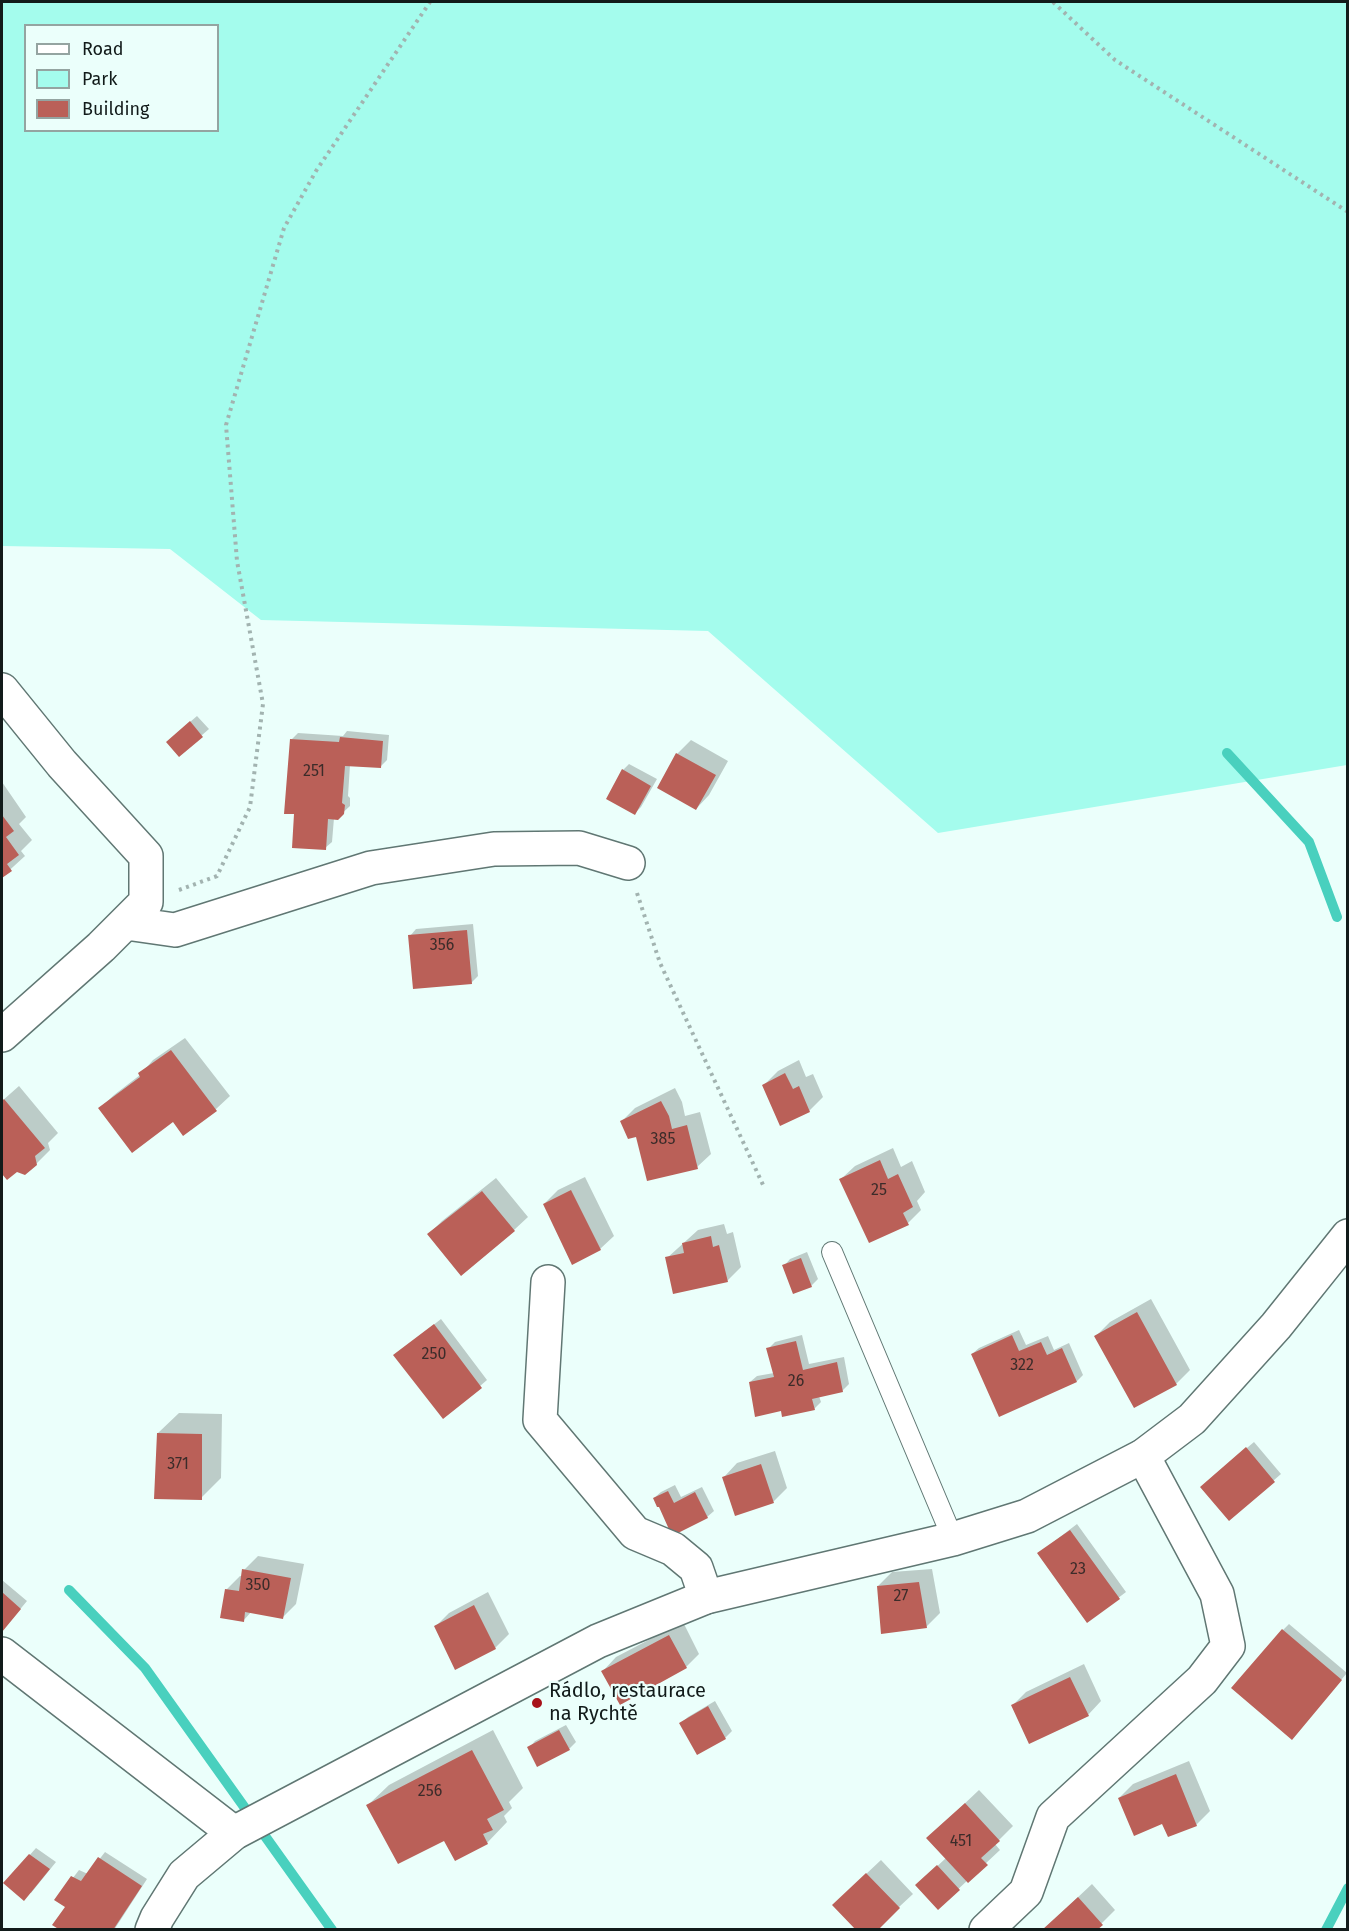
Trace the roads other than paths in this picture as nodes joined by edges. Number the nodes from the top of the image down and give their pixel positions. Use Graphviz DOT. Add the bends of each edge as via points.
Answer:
graph roads {
  1 [pos="2,690"];
  2 [pos="627,863"];
  3 [pos="136,913"];
  4 [pos="2,1035"];
  5 [pos="1347,1236"];
  6 [pos="832,1252"];
  7 [pos="548,1282"];
  8 [pos="1143,1456"];
  9 [pos="953,1539"];
  10 [pos="706,1597"];
  11 [pos="2,1654"];
  12 [pos="234,1833"];
  13 [pos="153,1929"];
  14 [pos="986,1929"];
  1 -- 3 [label="street" via="62,764 146,856"];
  2 -- 3 [label="street" via="579,848 494,849 371,868 175,930"];
  3 -- 4 [label="street"];
  5 -- 8 [label="street" via="1276,1326 1192,1419"];
  6 -- 9 [label="lane"];
  7 -- 10 [label="street" via="540,1420 635,1533 673,1549 696,1568"];
  8 -- 9 [label="street" via="1027,1516"];
  8 -- 14 [label="street" via="1217,1594 1227,1647 1202,1680 1053,1817 1026,1892"];
  9 -- 10 [label="street"];
  10 -- 12 [label="street" via="598,1641"];
  11 -- 12 [label="street"];
  12 -- 13 [label="street" via="184,1875"];
}
